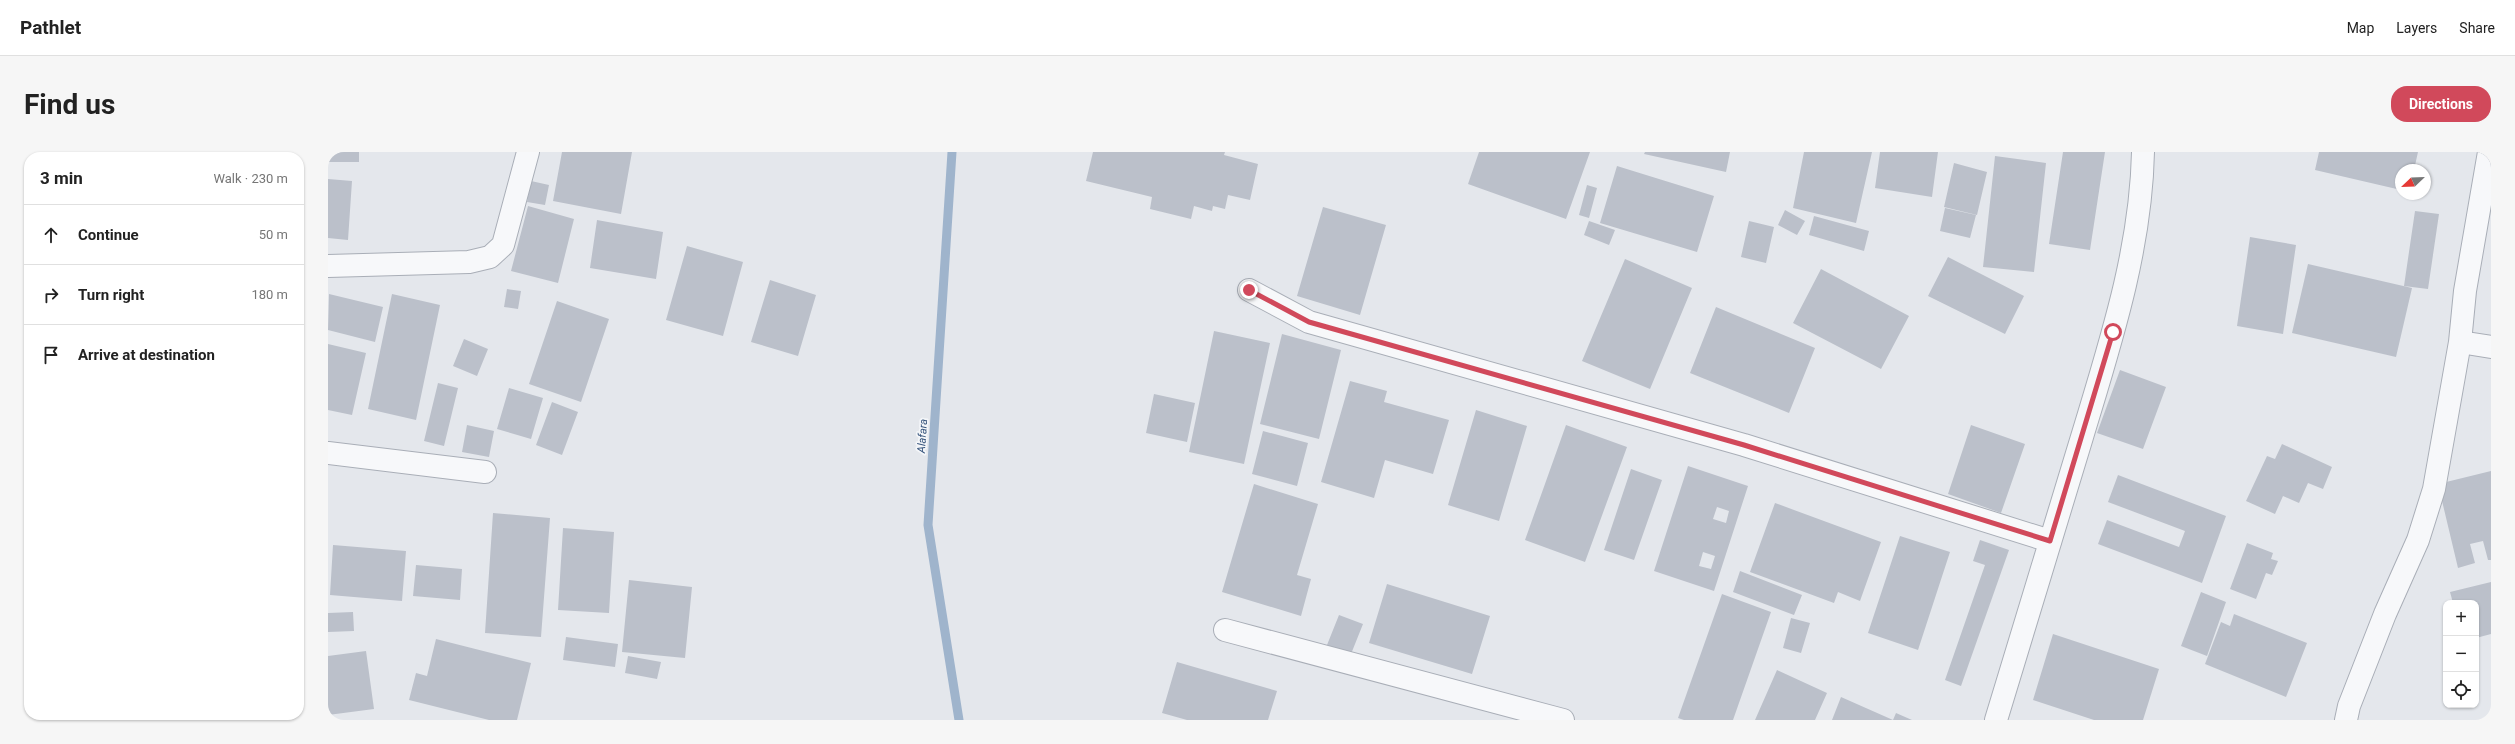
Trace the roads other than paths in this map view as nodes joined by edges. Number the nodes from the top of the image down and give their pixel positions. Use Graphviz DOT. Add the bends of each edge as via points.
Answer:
graph roads {
  1 [pos="528,152"];
  2 [pos="2143,152"];
  3 [pos="2489,152"];
  4 [pos="328,266"];
  5 [pos="1249,290"];
  6 [pos="2460,342"];
  7 [pos="2491,346"];
  8 [pos="328,453"];
  9 [pos="485,472"];
  10 [pos="2050,541"];
  11 [pos="1225,630"];
  12 [pos="1563,720"];
  13 [pos="1996,720"];
  14 [pos="2346,720"];
  1 -- 4 [label="street" via="503,245 490,256 469,262"];
  2 -- 10 [label="street" via="2132,254 2117,318"];
  3 -- 6 [label="street" via="2465,291"];
  5 -- 10 [label="street" via="1309,322 1744,445"];
  6 -- 7 [label="street"];
  6 -- 14 [label="street" via="2434,489 2418,540 2382,621"];
  8 -- 9 [label="street"];
  10 -- 13 [label="street"];
  11 -- 12 [label="street"];
}
